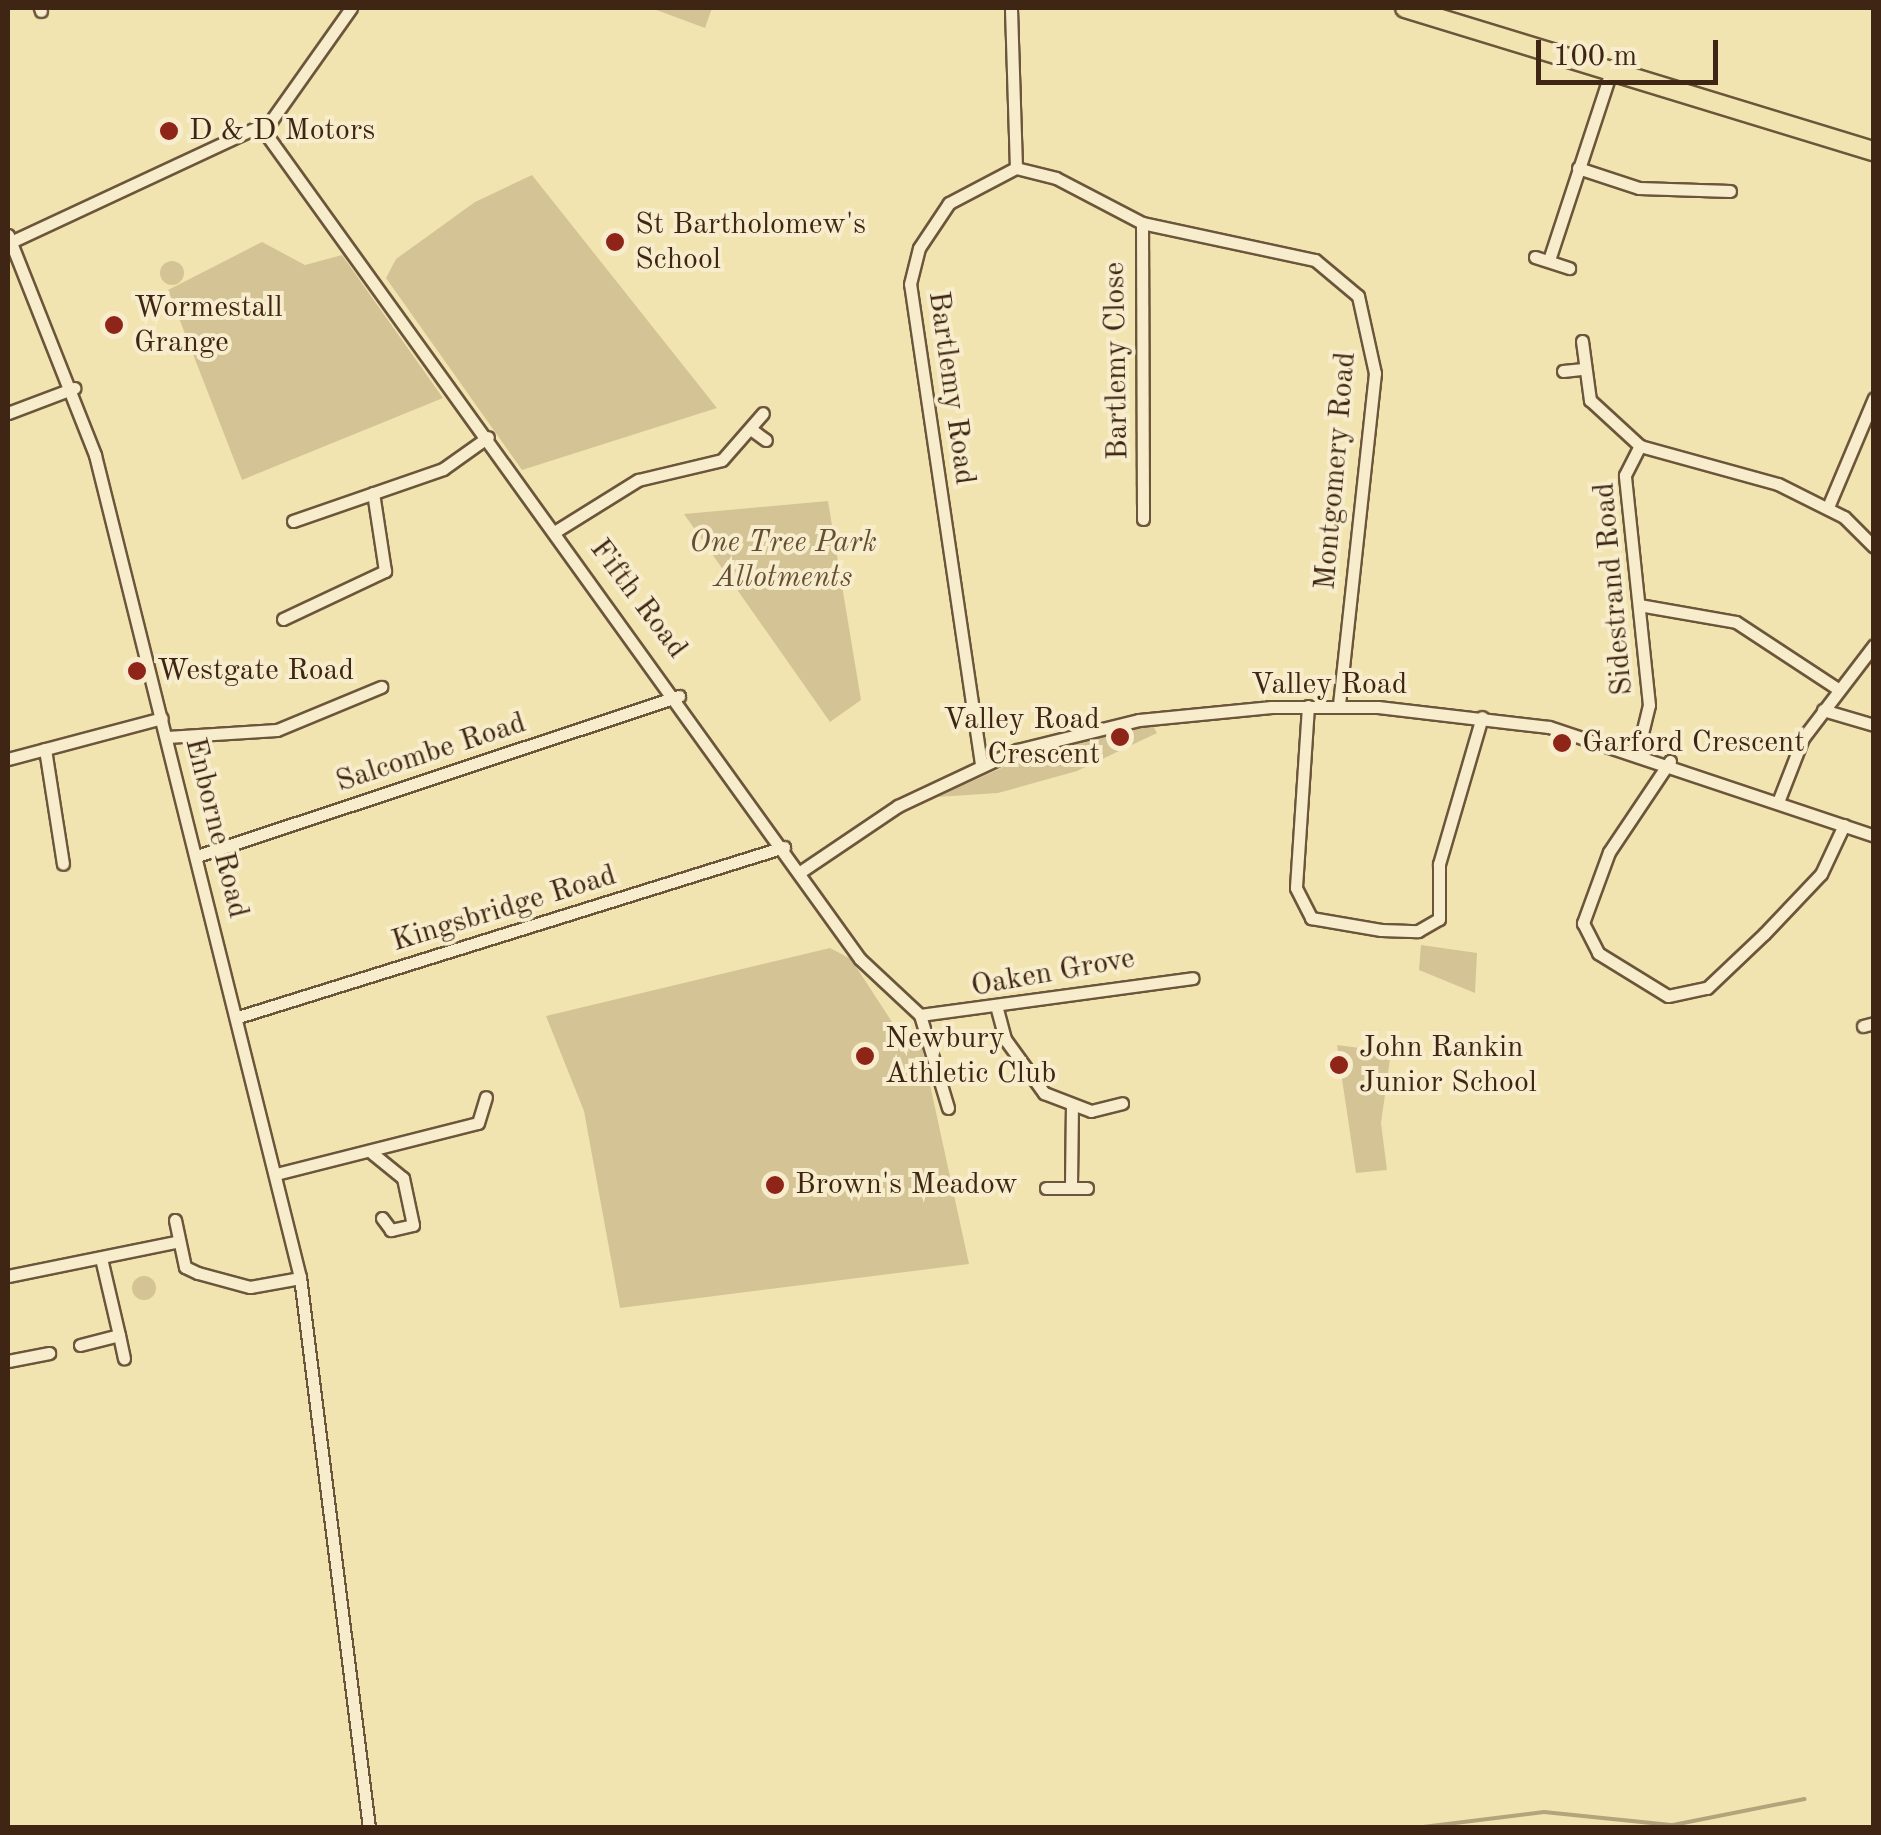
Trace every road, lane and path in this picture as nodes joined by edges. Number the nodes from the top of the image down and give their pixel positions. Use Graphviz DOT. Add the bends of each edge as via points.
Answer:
graph roads {
  1 [pos="351,8"];
  2 [pos="1011,8"];
  3 [pos="1406,8"];
  4 [pos="1611,72"];
  5 [pos="261,128"];
  6 [pos="1874,151"];
  7 [pos="1016,168"];
  8 [pos="1578,168"];
  9 [pos="1730,191"];
  10 [pos="1142,223"];
  11 [pos="9,238"];
  12 [pos="1535,257"];
  13 [pos="1549,260"];
  14 [pos="1569,268"];
  15 [pos="1582,341"];
  16 [pos="1581,369"];
  17 [pos="1563,371"];
  18 [pos="74,388"];
  19 [pos="1874,398"];
  20 [pos="763,412"];
  21 [pos="8,413"];
  22 [pos="752,430"];
  23 [pos="488,437"];
  24 [pos="766,440"];
  25 [pos="1640,446"];
  26 [pos="373,493"];
  27 [pos="1828,507"];
  28 [pos="1143,519"];
  29 [pos="292,521"];
  30 [pos="556,531"];
  31 [pos="1874,548"];
  32 [pos="1639,605"];
  33 [pos="283,619"];
  34 [pos="1874,645"];
  35 [pos="380,688"];
  36 [pos="1838,689"];
  37 [pos="679,696"];
  38 [pos="1308,706"];
  39 [pos="1339,706"];
  40 [pos="1824,710"];
  41 [pos="1482,717"];
  42 [pos="162,718"];
  43 [pos="1874,725"];
  44 [pos="167,737"];
  45 [pos="45,750"];
  46 [pos="1638,750"];
  47 [pos="8,760"];
  48 [pos="1670,761"];
  49 [pos="981,764"];
  50 [pos="1778,802"];
  51 [pos="1844,825"];
  52 [pos="1874,836"];
  53 [pos="784,847"];
  54 [pos="197,856"];
  55 [pos="64,864"];
  56 [pos="803,870"];
  57 [pos="1192,978"];
  58 [pos="997,1009"];
  59 [pos="920,1015"];
  60 [pos="238,1016"];
  61 [pos="486,1097"];
  62 [pos="1122,1103"];
  63 [pos="1072,1105"];
  64 [pos="948,1108"];
  65 [pos="372,1152"];
  66 [pos="276,1174"];
  67 [pos="1071,1185"];
  68 [pos="1046,1188"];
  69 [pos="1087,1188"];
  70 [pos="382,1218"];
  71 [pos="175,1220"];
  72 [pos="175,1242"];
  73 [pos="101,1258"];
  74 [pos="8,1276"];
  75 [pos="300,1278"];
  76 [pos="119,1335"];
  77 [pos="80,1345"];
  78 [pos="49,1353"];
  79 [pos="124,1358"];
  80 [pos="8,1361"];
  81 [pos="369,1828"];
  1 -- 5 [label="street"];
  2 -- 7 [label="street"];
  3 -- 4 [label="main road"];
  4 -- 6 [label="main road"];
  4 -- 8 [label="street"];
  5 -- 11 [label="street"];
  5 -- 23 [label="street, Fifth Road"];
  7 -- 10 [label="street, Bartlemy Close" via="1056,178"];
  7 -- 49 [label="street, Bartlemy Road" via="949,203 919,248 910,284"];
  8 -- 9 [label="street" via="1639,188"];
  8 -- 13 [label="street"];
  10 -- 28 [label="street, Bartlemy Close"];
  10 -- 39 [label="street, Montgomery Road" via="1315,260 1358,296 1375,373"];
  11 -- 18 [label="street, Enborne Road"];
  12 -- 13 [label="street"];
  13 -- 14 [label="street"];
  15 -- 16 [label="street"];
  16 -- 17 [label="street"];
  16 -- 25 [label="street" via="1590,400"];
  18 -- 21 [label="street"];
  18 -- 42 [label="street, Enborne Road"];
  19 -- 27 [label="street"];
  20 -- 22 [label="street"];
  22 -- 24 [label="street"];
  22 -- 30 [label="street" via="722,460 638,480"];
  23 -- 26 [label="street" via="442,469"];
  23 -- 30 [label="street, Fifth Road"];
  25 -- 27 [label="street, Sidestrand Road" via="1674,449"];
  25 -- 32 [label="street, Sidestrand Road" via="1625,475"];
  26 -- 29 [label="street"];
  26 -- 33 [label="street" via="385,571"];
  27 -- 31 [label="street, Sidestrand Road"];
  30 -- 37 [label="street, Fifth Road"];
  32 -- 36 [label="street" via="1736,622"];
  32 -- 46 [label="street, Sidestrand Road" via="1650,706"];
  34 -- 36 [label="street"];
  35 -- 44 [label="street" via="277,730"];
  36 -- 40 [label="street"];
  37 -- 53 [label="street, Fifth Road"];
  37 -- 54 [label="street, Salcombe Road"];
  38 -- 39 [label="street, Valley Road"];
  38 -- 41 [label="street" via="1296,888 1311,918 1380,930 1418,931 1439,920 1440,864"];
  38 -- 49 [label="street, Valley Road" via="1119,723"];
  39 -- 41 [label="street, Valley Road"];
  40 -- 43 [label="street"];
  40 -- 50 [label="street"];
  41 -- 46 [label="street, Valley Road"];
  42 -- 44 [label="street, Enborne Road"];
  42 -- 45 [label="street"];
  44 -- 54 [label="street, Enborne Road"];
  45 -- 47 [label="street"];
  45 -- 55 [label="street"];
  46 -- 48 [label="street, Valley Road"];
  48 -- 50 [label="street, Valley Road"];
  48 -- 51 [label="street" via="1608,852 1584,923 1598,953 1668,996 1707,988 1764,934 1822,874"];
  49 -- 56 [label="street, Valley Road"];
  50 -- 51 [label="street, Valley Road"];
  51 -- 52 [label="street, Valley Road"];
  53 -- 56 [label="street, Fifth Road"];
  53 -- 60 [label="street, Kingsbridge Road"];
  54 -- 60 [label="street, Enborne Road"];
  56 -- 59 [label="street, Fifth Road" via="860,960"];
  57 -- 58 [label="street, Oaken Grove"];
  58 -- 59 [label="street, Oaken Grove"];
  58 -- 63 [label="street" via="1025,1074"];
  59 -- 64 [label="street"];
  60 -- 66 [label="street, Enborne Road"];
  61 -- 65 [label="street" via="478,1122"];
  62 -- 63 [label="street"];
  63 -- 67 [label="street"];
  65 -- 66 [label="street"];
  65 -- 70 [label="street" via="403,1178 413,1225 391,1230"];
  66 -- 75 [label="street, Enborne Road"];
  67 -- 68 [label="street"];
  67 -- 69 [label="street"];
  71 -- 72 [label="street"];
  72 -- 73 [label="street"];
  72 -- 75 [label="street" via="185,1267 234,1284"];
  73 -- 74 [label="street"];
  73 -- 76 [label="street"];
  75 -- 81 [label="street, Enborne Road" via="328,1447"];
  76 -- 77 [label="street"];
  76 -- 79 [label="street"];
  78 -- 80 [label="street"];
}
